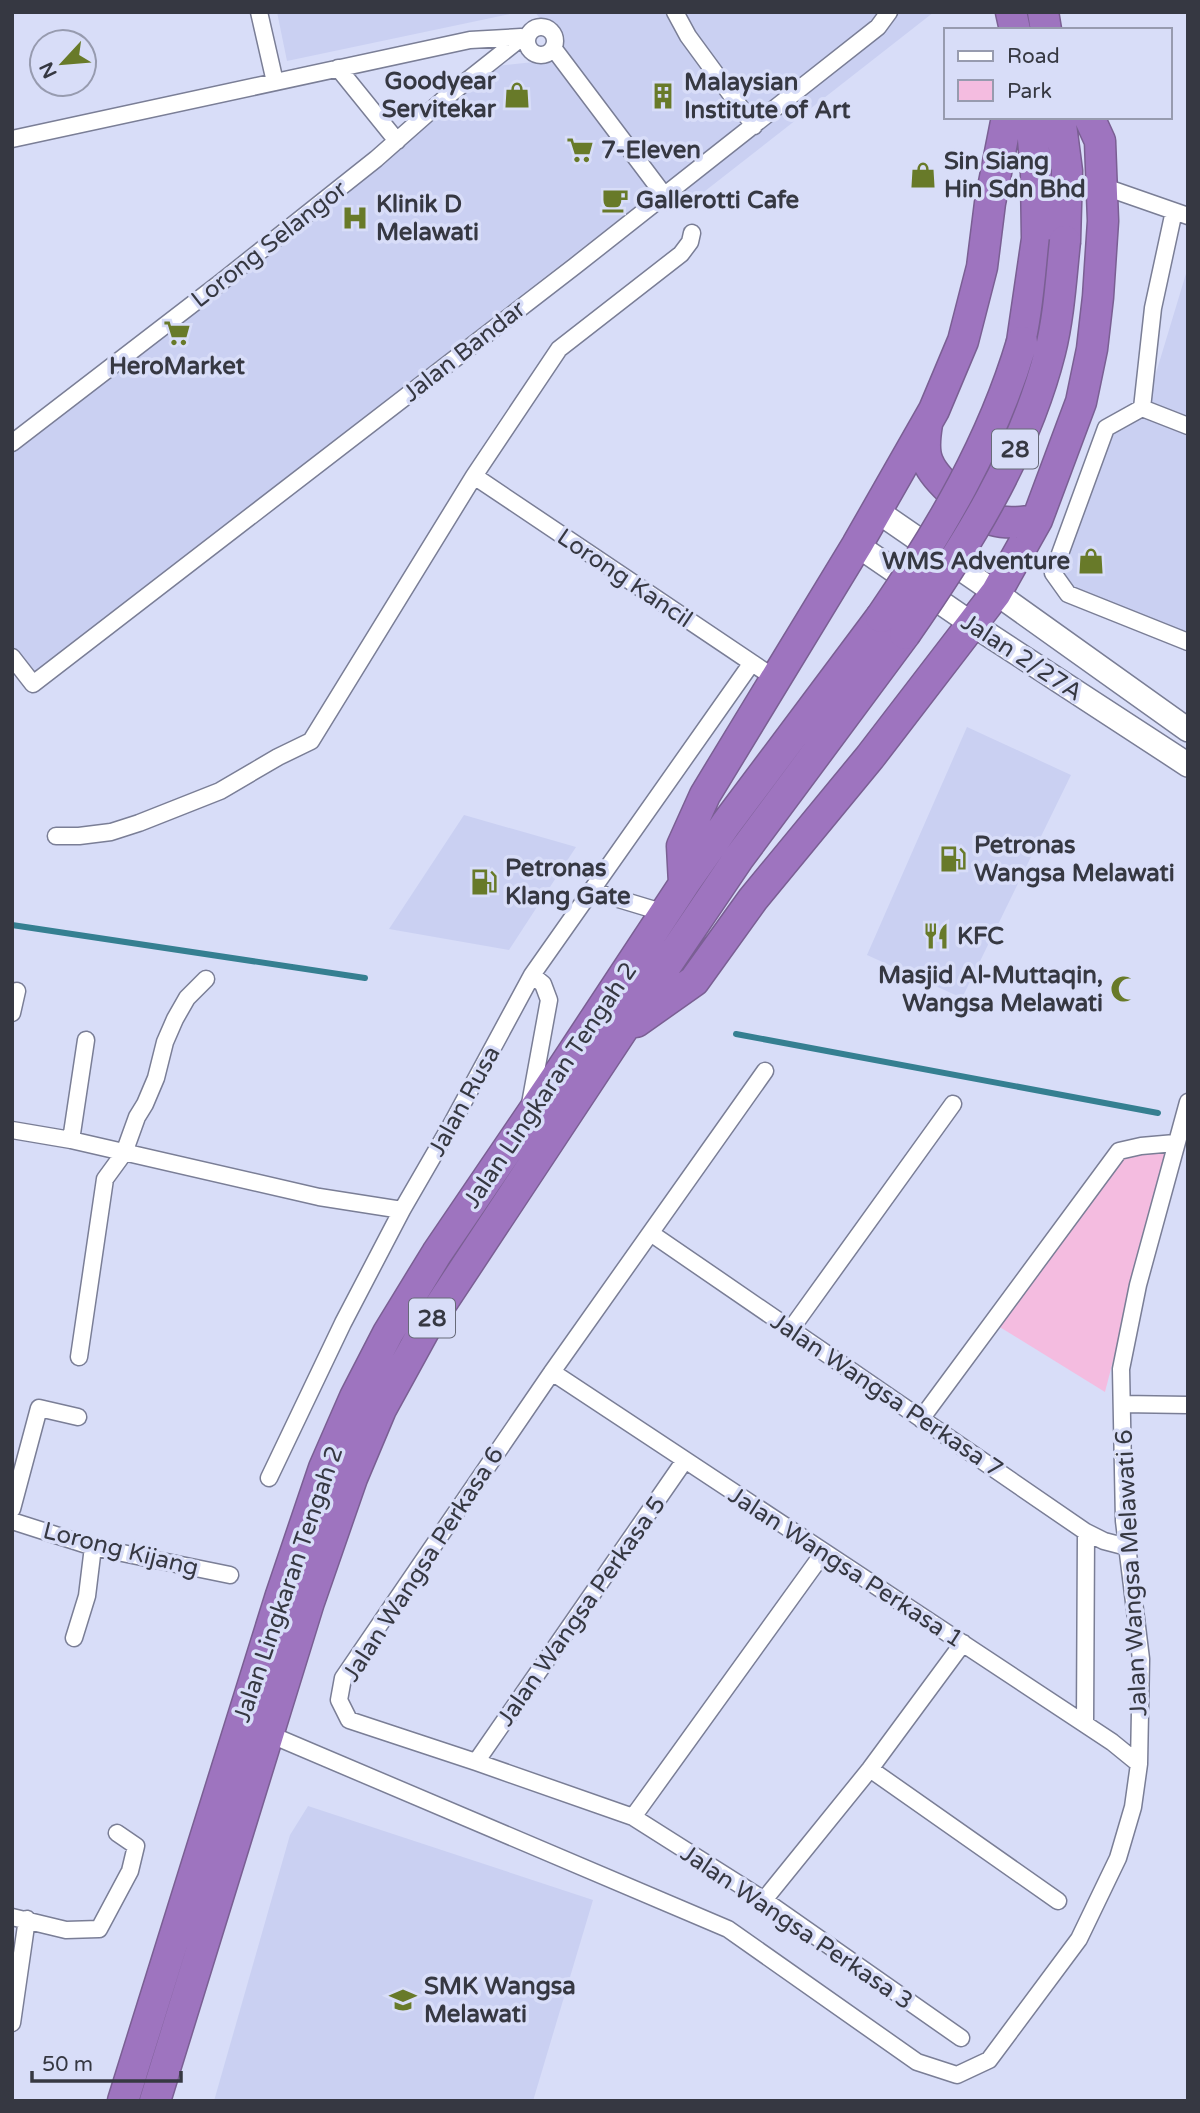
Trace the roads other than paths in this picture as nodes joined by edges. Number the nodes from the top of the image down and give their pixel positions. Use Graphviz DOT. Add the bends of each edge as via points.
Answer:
graph roads {
  1 [pos="259,12"];
  2 [pos="675,12"];
  3 [pos="889,12"];
  4 [pos="546,20"];
  5 [pos="524,37"];
  6 [pos="554,49"];
  7 [pos="338,68"];
  8 [pos="275,82"];
  9 [pos="1007,119"];
  10 [pos="1031,119"];
  11 [pos="1060,119"];
  12 [pos="1089,119"];
  13 [pos="754,126"];
  14 [pos="12,139"];
  15 [pos="397,141"];
  16 [pos="1102,186"];
  17 [pos="664,195"];
  18 [pos="1181,214"];
  19 [pos="692,233"];
  20 [pos="1142,408"];
  21 [pos="928,422"];
  22 [pos="1188,426"];
  23 [pos="12,443"];
  24 [pos="474,476"];
  25 [pos="877,511"];
  26 [pos="1037,520"];
  27 [pos="857,545"];
  28 [pos="996,593"];
  29 [pos="972,624"];
  30 [pos="1188,642"];
  31 [pos="12,657"];
  32 [pos="751,664"];
  33 [pos="776,679"];
  34 [pos="1188,730"];
  35 [pos="1188,765"];
  36 [pos="56,836"];
  37 [pos="684,884"];
  38 [pos="592,891"];
  39 [pos="665,913"];
  40 [pos="533,975"];
  41 [pos="206,979"];
  42 [pos="17,991"];
  43 [pos="12,1013"];
  44 [pos="621,1032"];
  45 [pos="86,1040"];
  46 [pos="765,1071"];
  47 [pos="1188,1102"];
  48 [pos="953,1104"];
  49 [pos="527,1120"];
  50 [pos="12,1130"];
  51 [pos="71,1140"];
  52 [pos="1175,1143"];
  53 [pos="124,1153"];
  54 [pos="402,1210"];
  55 [pos="652,1234"];
  56 [pos="791,1329"];
  57 [pos="79,1357"];
  58 [pos="552,1372"];
  59 [pos="1122,1405"];
  60 [pos="1188,1405"];
  61 [pos="78,1417"];
  62 [pos="921,1419"];
  63 [pos="685,1460"];
  64 [pos="269,1478"];
  65 [pos="12,1509"];
  66 [pos="12,1521"];
  67 [pos="1086,1532"];
  68 [pos="93,1546"];
  69 [pos="1127,1547"];
  70 [pos="824,1552"];
  71 [pos="230,1575"];
  72 [pos="74,1638"];
  73 [pos="963,1643"];
  74 [pos="1085,1724"];
  75 [pos="269,1734"];
  76 [pos="476,1762"];
  77 [pos="1139,1764"];
  78 [pos="870,1769"];
  79 [pos="633,1817"];
  80 [pos="117,1833"];
  81 [pos="764,1900"];
  82 [pos="1058,1901"];
  83 [pos="20,1918"];
  84 [pos="12,2023"];
  85 [pos="961,2038"];
  86 [pos="123,2101"];
  87 [pos="155,2101"];
  1 -- 8 [label="street"];
  2 -- 13 [label="street"];
  3 -- 13 [label="street, Jalan Bandar" via="878,27"];
  4 -- 5 [label="street, Lorong Selangor"];
  4 -- 6 [label="street, Lorong Selangor" via="555,38"];
  5 -- 6 [label="street" via="535,54 545,56"];
  5 -- 7 [label="street, Lorong Selangor" via="470,40"];
  5 -- 15 [label="street, Lorong Selangor"];
  6 -- 17 [label="street, Lorong Selangor"];
  7 -- 8 [label="street, Lorong Selangor"];
  7 -- 15 [label="street"];
  8 -- 14 [label="street, Lorong Selangor"];
  9 -- 21 [label="highway" via="976,292 963,341"];
  10 -- 37 [label="highway, Jalan Lingkaran Tengah 2 / 28, bridge" via="1037,239 1022,342 1005,397 970,473 923,554"];
  11 -- 44 [label="highway, Jalan Lingkaran Tengah 2 / 28, bridge" via="1067,170 1056,324 1028,419 996,487 905,634 738,859"];
  12 -- 16 [label="highway" via="1100,141"];
  13 -- 17 [label="street, Jalan Bandar"];
  15 -- 23 [label="street, Lorong Selangor"];
  16 -- 18 [label="street"];
  16 -- 26 [label="highway" via="1098,297 1082,402"];
  17 -- 31 [label="street, Jalan Bandar" via="33,684"];
  18 -- 20 [label="street" via="1153,308"];
  19 -- 24 [label="street" via="681,254 559,349"];
  20 -- 22 [label="street"];
  20 -- 30 [label="street" via="1106,428 1053,573 1068,594"];
  21 -- 25 [label="highway"];
  21 -- 26 [label="highway" via="928,462 939,479 990,520"];
  24 -- 32 [label="street, Lorong Kancil"];
  24 -- 36 [label="street" via="311,741 220,791 139,823 111,832"];
  25 -- 27 [label="highway"];
  25 -- 28 [label="main road, Jalan 2/27A"];
  26 -- 28 [label="highway"];
  27 -- 29 [label="main road, Jalan 2/27A"];
  27 -- 33 [label="highway"];
  28 -- 29 [label="highway"];
  28 -- 34 [label="main road, Jalan 2/27A"];
  29 -- 35 [label="main road, Jalan 2/27A"];
  29 -- 44 [label="highway" via="753,899 694,981"];
  32 -- 33 [label="street, Lorong Kancil"];
  32 -- 38 [label="street, Jalan Rusa"];
  33 -- 37 [label="highway" via="705,795 682,846"];
  37 -- 39 [label="highway, Jalan Lingkaran Tengah 2 / 28"];
  38 -- 39 [label="street"];
  38 -- 40 [label="street, Jalan Rusa"];
  39 -- 49 [label="highway, Jalan Lingkaran Tengah 2 / 28"];
  40 -- 49 [label="street" via="543,984 549,1000"];
  40 -- 54 [label="street, Jalan Rusa"];
  41 -- 53 [label="street" via="175,1019"];
  42 -- 43 [label="street"];
  44 -- 75 [label="highway, Jalan Lingkaran Tengah 2 / 28" via="426,1327 381,1409 309,1602"];
  45 -- 51 [label="street"];
  46 -- 55 [label="street, Jalan Wangsa Perkasa 6"];
  47 -- 52 [label="street, Jalan Wangsa Melawati 6"];
  48 -- 56 [label="street"];
  49 -- 86 [label="highway, Jalan Lingkaran Tengah 2 / 28" via="388,1333 324,1468"];
  50 -- 51 [label="street"];
  51 -- 53 [label="street"];
  52 -- 59 [label="street, Jalan Wangsa Melawati 6" via="1121,1369"];
  52 -- 62 [label="street" via="1119,1151"];
  53 -- 54 [label="street" via="319,1197"];
  53 -- 57 [label="street" via="105,1179"];
  54 -- 64 [label="street, Jalan Rusa"];
  55 -- 56 [label="street, Jalan Wangsa Perkasa 7"];
  55 -- 58 [label="street, Jalan Wangsa Perkasa 6"];
  56 -- 62 [label="street, Jalan Wangsa Perkasa 7"];
  58 -- 63 [label="street, Jalan Wangsa Perkasa 1"];
  58 -- 76 [label="street, Jalan Wangsa Perkasa 6" via="343,1678 339,1700 349,1720"];
  59 -- 60 [label="street"];
  59 -- 69 [label="street, Jalan Wangsa Melawati 6"];
  61 -- 65 [label="street" via="39,1408"];
  62 -- 67 [label="street, Jalan Wangsa Perkasa 7"];
  63 -- 70 [label="street, Jalan Wangsa Perkasa 1"];
  63 -- 76 [label="street, Jalan Wangsa Perkasa 5"];
  66 -- 68 [label="street, Lorong Kijang"];
  67 -- 69 [label="street, Jalan Wangsa Perkasa 7"];
  67 -- 74 [label="street"];
  68 -- 71 [label="street, Lorong Kijang"];
  68 -- 72 [label="street" via="87,1595"];
  69 -- 77 [label="street, Jalan Wangsa Melawati 6" via="1140,1659"];
  70 -- 73 [label="street, Jalan Wangsa Perkasa 1"];
  70 -- 79 [label="street"];
  73 -- 74 [label="street, Jalan Wangsa Perkasa 1"];
  73 -- 78 [label="street"];
  74 -- 77 [label="street, Jalan Wangsa Perkasa 1"];
  75 -- 77 [label="street, Jalan Wangsa Melawati 6" via="728,1929 917,2062 957,2074 989,2060 1079,1939 1118,1858 1133,1807"];
  75 -- 87 [label="highway, Jalan Lingkaran Tengah 2 / 28"];
  76 -- 79 [label="street, Jalan Wangsa Perkasa 6"];
  78 -- 81 [label="street"];
  78 -- 82 [label="street"];
  79 -- 81 [label="street, Jalan Wangsa Perkasa 3"];
  80 -- 83 [label="street" via="136,1846 130,1871 99,1928 66,1930"];
  81 -- 85 [label="street, Jalan Wangsa Perkasa 3"];
  83 -- 84 [label="street"];
}
